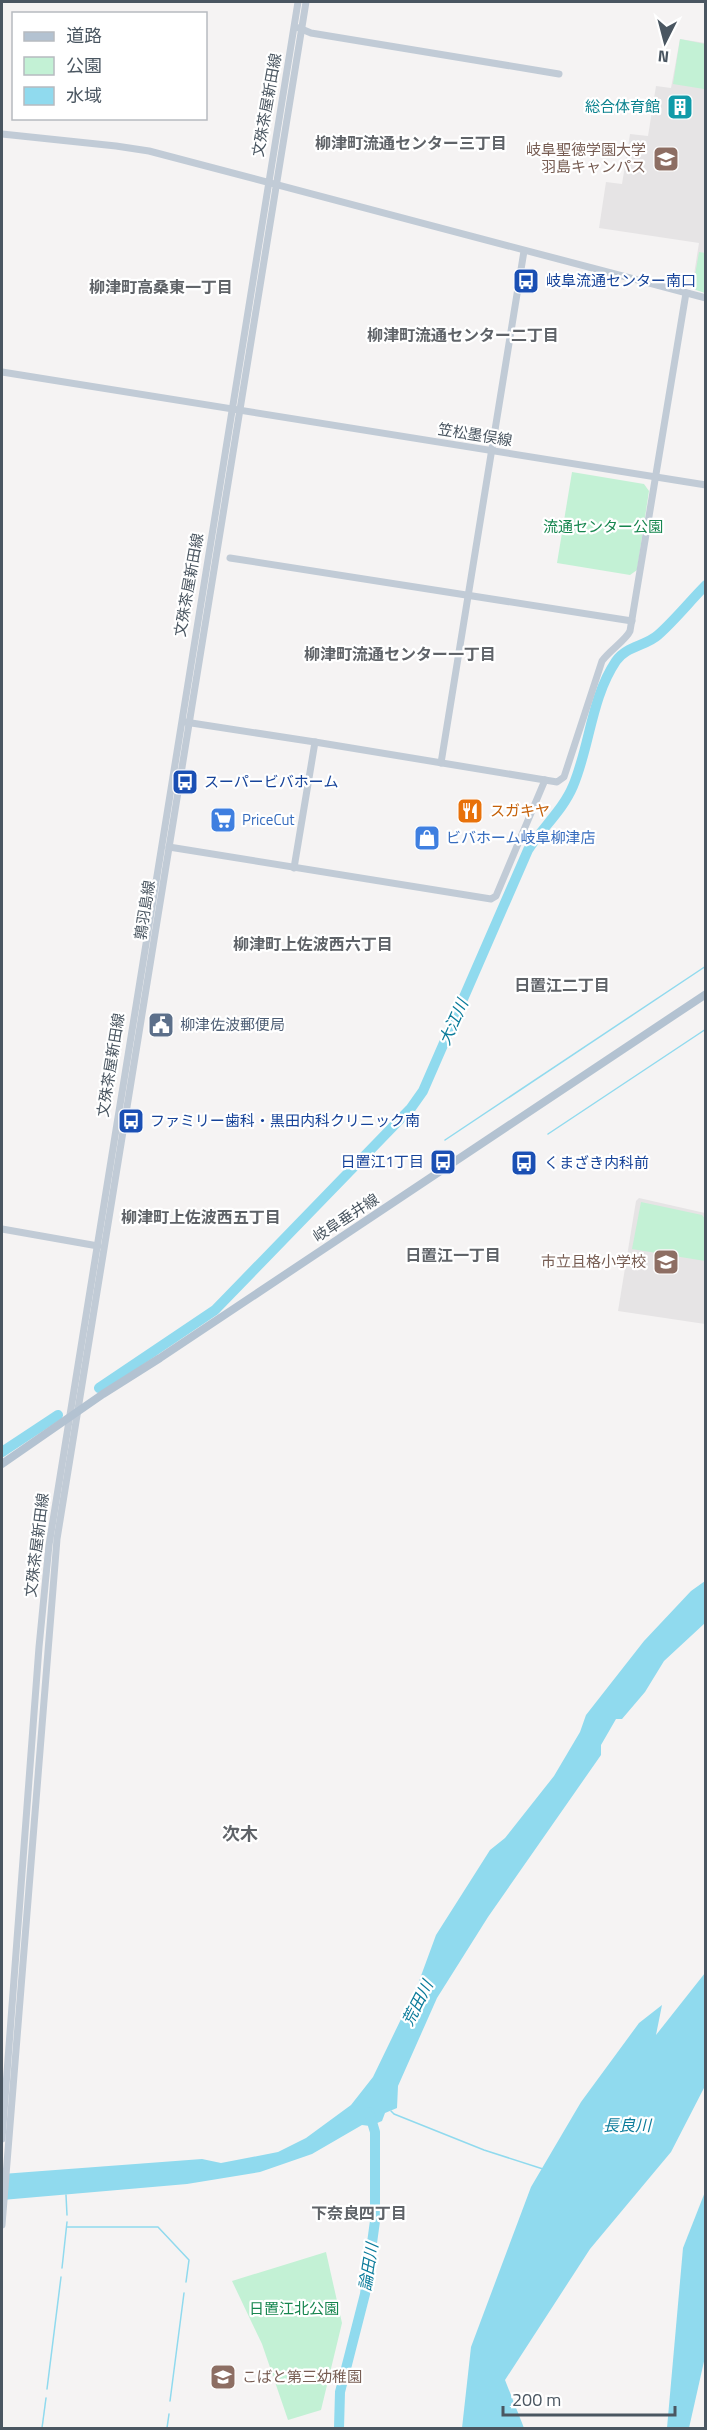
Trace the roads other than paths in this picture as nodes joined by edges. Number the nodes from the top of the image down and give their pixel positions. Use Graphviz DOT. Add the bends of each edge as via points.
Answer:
graph roads {
  1 [pos="298,2"];
  2 [pos="306,2"];
  3 [pos="298,27"];
  4 [pos="560,74"];
  5 [pos="2,134"];
  6 [pos="267,183"];
  7 [pos="276,186"];
  8 [pos="524,251"];
  9 [pos="686,293"];
  10 [pos="705,298"];
  11 [pos="2,372"];
  12 [pos="231,409"];
  13 [pos="240,410"];
  14 [pos="492,451"];
  15 [pos="657,477"];
  16 [pos="705,485"];
  17 [pos="230,558"];
  18 [pos="468,595"];
  19 [pos="632,621"];
  20 [pos="180,721"];
  21 [pos="189,722"];
  22 [pos="315,742"];
  23 [pos="441,763"];
  24 [pos="545,780"];
  25 [pos="169,847"];
  26 [pos="294,868"];
  27 [pos="705,994"];
  28 [pos="2,1229"];
  29 [pos="99,1246"];
  30 [pos="72,1416"];
  31 [pos="2,1464"];
  32 [pos="7,2121"];
  33 [pos="4,2136"];
  34 [pos="2,2221"];
  1 -- 3 [label="main road, 文殊茶屋新田線"];
  2 -- 3 [label="main road"];
  3 -- 4 [label="main road" via="311,33"];
  3 -- 6 [label="main road, 文殊茶屋新田線"];
  3 -- 7 [label="main road"];
  5 -- 6 [label="main road" via="131,148"];
  6 -- 7 [label="main road"];
  6 -- 12 [label="main road, 文殊茶屋新田線"];
  7 -- 8 [label="main road"];
  7 -- 13 [label="main road"];
  8 -- 9 [label="main road"];
  8 -- 14 [label="main road"];
  9 -- 10 [label="main road"];
  9 -- 15 [label="main road"];
  11 -- 12 [label="main road, 笠松墨俣線"];
  12 -- 13 [label="main road, 笠松墨俣線"];
  12 -- 20 [label="main road, 文殊茶屋新田線"];
  13 -- 14 [label="main road, 笠松墨俣線"];
  13 -- 21 [label="main road, 鶉羽島線"];
  14 -- 15 [label="main road, 笠松墨俣線"];
  14 -- 18 [label="main road"];
  15 -- 16 [label="main road, 笠松墨俣線"];
  15 -- 19 [label="main road"];
  17 -- 18 [label="main road"];
  18 -- 19 [label="main road"];
  18 -- 23 [label="main road"];
  19 -- 24 [label="main road" via="627,637 602,661 564,777 557,782"];
  20 -- 21 [label="main road"];
  20 -- 29 [label="main road, 文殊茶屋新田線"];
  21 -- 22 [label="main road"];
  21 -- 25 [label="main road, 鶉羽島線"];
  22 -- 23 [label="main road"];
  22 -- 26 [label="main road"];
  23 -- 24 [label="main road"];
  24 -- 26 [label="main road" via="496,896 491,899"];
  25 -- 26 [label="main road"];
  25 -- 29 [label="main road, 鶉羽島線"];
  27 -- 30 [label="main road, 岐阜垂井線"];
  28 -- 29 [label="main road"];
  29 -- 30 [label="main road, 鶉羽島線"];
  30 -- 31 [label="main road, 岐阜垂井線"];
  30 -- 32 [label="main road, 文殊茶屋新田線" via="51,1606 17,2054"];
  30 -- 32 [label="main road, 文殊茶屋新田線" via="47,1556 7,2053"];
  32 -- 33 [label="main road, 文殊茶屋新田線"];
  33 -- 34 [label="main road, 文殊茶屋新田線" via="8,2170"];
}
